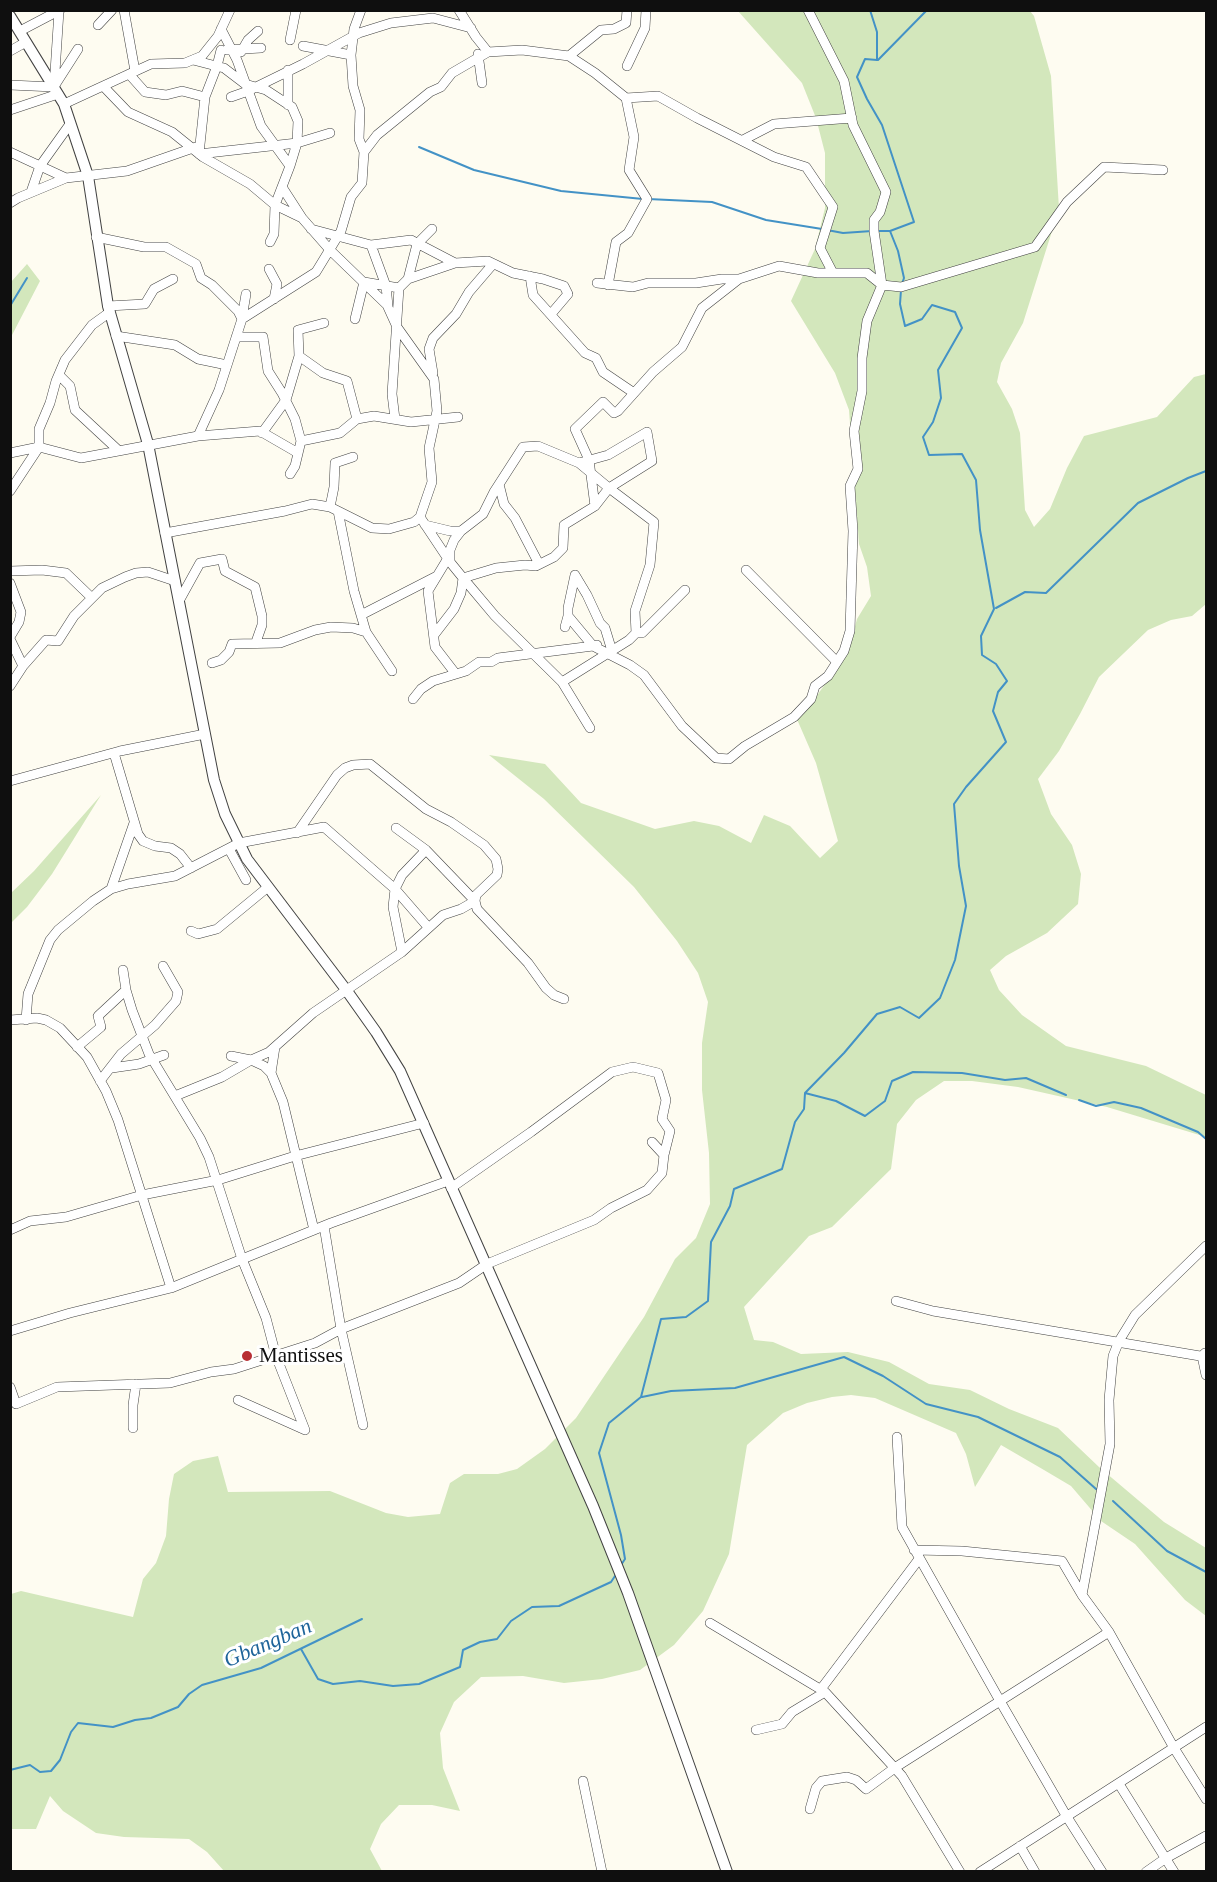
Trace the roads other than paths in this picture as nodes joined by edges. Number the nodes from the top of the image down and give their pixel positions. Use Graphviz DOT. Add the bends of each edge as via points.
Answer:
graph roads {
  1 [pos="112,10"];
  2 [pos="124,10"];
  3 [pos="230,10"];
  4 [pos="296,10"];
  5 [pos="362,10"];
  6 [pos="459,10"];
  7 [pos="627,10"];
  8 [pos="646,10"];
  9 [pos="808,10"];
  10 [pos="60,11"];
  11 [pos="10,16"];
  12 [pos="98,25"];
  13 [pos="221,29"];
  14 [pos="20,31"];
  15 [pos="258,31"];
  16 [pos="473,33"];
  17 [pos="354,36"];
  18 [pos="290,40"];
  19 [pos="26,42"];
  20 [pos="303,46"];
  21 [pos="261,48"];
  22 [pos="78,49"];
  23 [pos="243,49"];
  24 [pos="220,50"];
  25 [pos="231,50"];
  26 [pos="10,51"];
  27 [pos="206,51"];
  28 [pos="324,51"];
  29 [pos="351,55"];
  30 [pos="484,55"];
  31 [pos="569,56"];
  32 [pos="194,60"];
  33 [pos="237,60"];
  34 [pos="217,66"];
  35 [pos="627,66"];
  36 [pos="288,70"];
  37 [pos="132,72"];
  38 [pos="482,83"];
  39 [pos="10,85"];
  40 [pos="103,86"];
  41 [pos="249,87"];
  42 [pos="58,95"];
  43 [pos="205,97"];
  44 [pos="231,97"];
  45 [pos="626,98"];
  46 [pos="288,105"];
  47 [pos="10,110"];
  48 [pos="852,118"];
  49 [pos="70,124"];
  50 [pos="330,133"];
  51 [pos="743,140"];
  52 [pos="297,143"];
  53 [pos="276,146"];
  54 [pos="197,149"];
  55 [pos="10,152"];
  56 [pos="364,152"];
  57 [pos="40,166"];
  58 [pos="291,166"];
  59 [pos="1163,170"];
  60 [pos="88,176"];
  61 [pos="66,178"];
  62 [pos="282,187"];
  63 [pos="32,192"];
  64 [pos="10,203"];
  65 [pos="275,204"];
  66 [pos="302,218"];
  67 [pos="311,229"];
  68 [pos="432,229"];
  69 [pos="338,236"];
  70 [pos="96,237"];
  71 [pos="270,242"];
  72 [pos="417,244"];
  73 [pos="370,245"];
  74 [pos="330,250"];
  75 [pos="455,263"];
  76 [pos="493,264"];
  77 [pos="269,269"];
  78 [pos="833,273"];
  79 [pos="530,276"];
  80 [pos="173,279"];
  81 [pos="408,279"];
  82 [pos="739,279"];
  83 [pos="364,282"];
  84 [pos="597,284"];
  85 [pos="608,285"];
  86 [pos="882,285"];
  87 [pos="386,286"];
  88 [pos="399,288"];
  89 [pos="246,294"];
  90 [pos="274,299"];
  91 [pos="388,308"];
  92 [pos="109,309"];
  93 [pos="551,314"];
  94 [pos="242,319"];
  95 [pos="355,319"];
  96 [pos="324,323"];
  97 [pos="397,327"];
  98 [pos="116,336"];
  99 [pos="236,337"];
  100 [pos="299,356"];
  101 [pos="227,365"];
  102 [pos="59,375"];
  103 [pos="434,379"];
  104 [pos="634,393"];
  105 [pos="286,400"];
  106 [pos="459,417"];
  107 [pos="357,419"];
  108 [pos="395,419"];
  109 [pos="435,421"];
  110 [pos="262,433"];
  111 [pos="198,436"];
  112 [pos="301,441"];
  113 [pos="148,444"];
  114 [pos="39,447"];
  115 [pos="118,450"];
  116 [pos="10,453"];
  117 [pos="298,453"];
  118 [pos="353,457"];
  119 [pos="584,461"];
  120 [pos="591,471"];
  121 [pos="290,474"];
  122 [pos="499,484"];
  123 [pos="609,488"];
  124 [pos="10,490"];
  125 [pos="595,506"];
  126 [pos="334,509"];
  127 [pos="423,521"];
  128 [pos="461,531"];
  129 [pos="165,533"];
  130 [pos="449,560"];
  131 [pos="539,564"];
  132 [pos="746,570"];
  133 [pos="10,571"];
  134 [pos="437,576"];
  135 [pos="464,578"];
  136 [pos="175,581"];
  137 [pos="10,583"];
  138 [pos="685,590"];
  139 [pos="13,597"];
  140 [pos="92,598"];
  141 [pos="179,601"];
  142 [pos="361,615"];
  143 [pos="568,616"];
  144 [pos="565,627"];
  145 [pos="366,632"];
  146 [pos="434,635"];
  147 [pos="633,637"];
  148 [pos="10,638"];
  149 [pos="256,642"];
  150 [pos="593,646"];
  151 [pos="609,649"];
  152 [pos="532,654"];
  153 [pos="837,662"];
  154 [pos="212,663"];
  155 [pos="23,666"];
  156 [pos="392,671"];
  157 [pos="455,673"];
  158 [pos="562,682"];
  159 [pos="10,686"];
  160 [pos="413,699"];
  161 [pos="590,728"];
  162 [pos="205,734"];
  163 [pos="114,753"];
  164 [pos="10,781"];
  165 [pos="134,823"];
  166 [pos="396,828"];
  167 [pos="297,832"];
  168 [pos="234,846"];
  169 [pos="426,850"];
  170 [pos="191,868"];
  171 [pos="246,880"];
  172 [pos="268,887"];
  173 [pos="111,889"];
  174 [pos="395,889"];
  175 [pos="474,901"];
  176 [pos="428,927"];
  177 [pos="191,931"];
  178 [pos="402,952"];
  179 [pos="163,966"];
  180 [pos="123,970"];
  181 [pos="126,990"];
  182 [pos="347,991"];
  183 [pos="564,999"];
  184 [pos="10,1020"];
  185 [pos="26,1020"];
  186 [pos="141,1035"];
  187 [pos="77,1047"];
  188 [pos="274,1047"];
  189 [pos="164,1055"];
  190 [pos="231,1056"];
  191 [pos="152,1059"];
  192 [pos="251,1060"];
  193 [pos="112,1068"];
  194 [pos="271,1073"];
  195 [pos="100,1081"];
  196 [pos="175,1095"];
  197 [pos="424,1123"];
  198 [pos="652,1142"];
  199 [pos="664,1155"];
  200 [pos="295,1156"];
  201 [pos="218,1180"];
  202 [pos="450,1185"];
  203 [pos="142,1195"];
  204 [pos="324,1226"];
  205 [pos="10,1230"];
  206 [pos="314,1230"];
  207 [pos="1206,1246"];
  208 [pos="242,1259"];
  209 [pos="487,1264"];
  210 [pos="171,1288"];
  211 [pos="896,1301"];
  212 [pos="341,1329"];
  213 [pos="10,1331"];
  214 [pos="1119,1341"];
  215 [pos="1205,1355"];
  216 [pos="276,1356"];
  217 [pos="1206,1375"];
  218 [pos="136,1384"];
  219 [pos="10,1387"];
  220 [pos="238,1400"];
  221 [pos="13,1406"];
  222 [pos="363,1425"];
  223 [pos="133,1428"];
  224 [pos="897,1437"];
  225 [pos="917,1555"];
  226 [pos="1082,1595"];
  227 [pos="710,1623"];
  228 [pos="1109,1632"];
  229 [pos="823,1691"];
  230 [pos="1000,1701"];
  231 [pos="1206,1727"];
  232 [pos="756,1730"];
  233 [pos="1174,1748"];
  234 [pos="896,1767"];
  235 [pos="584,1781"];
  236 [pos="1119,1784"];
  237 [pos="1206,1799"];
  238 [pos="810,1809"];
  239 [pos="1067,1817"];
  240 [pos="1206,1836"];
  241 [pos="1020,1846"];
  242 [pos="1166,1858"];
  243 [pos="602,1872"];
  244 [pos="727,1872"];
  245 [pos="960,1872"];
  246 [pos="980,1872"];
  247 [pos="1035,1872"];
  248 [pos="1102,1872"];
  249 [pos="1146,1872"];
  250 [pos="1174,1872"];
  1 -- 12 [label="street"];
  2 -- 37 [label="street"];
  3 -- 13 [label="street"];
  4 -- 18 [label="street"];
  5 -- 17 [label="street"];
  6 -- 16 [label="street"];
  7 -- 31 [label="street" via="626,23 602,30"];
  8 -- 35 [label="street" via="645,28"];
  9 -- 48 [label="street" via="844,81"];
  10 -- 14 [label="street"];
  10 -- 42 [label="street"];
  11 -- 14 [label="street"];
  13 -- 25 [label="street"];
  13 -- 27 [label="street"];
  14 -- 19 [label="street"];
  15 -- 23 [label="street"];
  16 -- 17 [label="street" via="433,18 391,22"];
  16 -- 30 [label="street"];
  17 -- 28 [label="street"];
  17 -- 29 [label="street"];
  19 -- 26 [label="street"];
  19 -- 42 [label="street"];
  20 -- 28 [label="street"];
  21 -- 23 [label="street"];
  22 -- 42 [label="street"];
  23 -- 25 [label="street"];
  23 -- 33 [label="street"];
  24 -- 25 [label="street"];
  24 -- 27 [label="street"];
  24 -- 34 [label="street"];
  25 -- 33 [label="street"];
  27 -- 32 [label="street"];
  28 -- 29 [label="street"];
  28 -- 36 [label="street"];
  29 -- 56 [label="street" via="353,86 360,110 359,139"];
  30 -- 31 [label="street" via="522,50"];
  30 -- 38 [label="street"];
  30 -- 56 [label="street" via="453,73 441,87 412,106 377,135"];
  31 -- 45 [label="street"];
  32 -- 34 [label="street"];
  32 -- 37 [label="street" via="151,64"];
  33 -- 41 [label="street"];
  34 -- 41 [label="street"];
  34 -- 43 [label="street"];
  36 -- 41 [label="street"];
  36 -- 46 [label="street"];
  37 -- 40 [label="street"];
  37 -- 43 [label="street" via="145,92 182,91"];
  39 -- 42 [label="street"];
  40 -- 42 [label="street"];
  40 -- 54 [label="street" via="128,112 172,132"];
  41 -- 44 [label="street"];
  41 -- 46 [label="street" via="266,90"];
  41 -- 53 [label="street" via="261,126"];
  42 -- 47 [label="street"];
  42 -- 49 [label="street"];
  43 -- 54 [label="street"];
  45 -- 51 [label="street" via="658,96"];
  45 -- 85 [label="street" via="634,137 629,170 647,199 628,233 616,242"];
  46 -- 52 [label="street" via="298,121"];
  48 -- 51 [label="street" via="774,124"];
  48 -- 86 [label="street" via="886,192 874,220"];
  49 -- 57 [label="street"];
  49 -- 60 [label="street"];
  50 -- 52 [label="street"];
  51 -- 78 [label="street" via="774,157 806,167 833,207 820,248"];
  52 -- 53 [label="street"];
  52 -- 58 [label="street"];
  53 -- 54 [label="street"];
  53 -- 58 [label="street"];
  54 -- 60 [label="street" via="127,171"];
  54 -- 65 [label="street"];
  55 -- 57 [label="street"];
  56 -- 69 [label="street" via="362,183 351,197"];
  57 -- 61 [label="street"];
  57 -- 63 [label="street"];
  58 -- 62 [label="street"];
  59 -- 86 [label="street" via="1104,167 1066,202 1035,247 901,287"];
  60 -- 61 [label="street"];
  60 -- 70 [label="street"];
  61 -- 63 [label="street"];
  62 -- 65 [label="street"];
  62 -- 66 [label="street"];
  63 -- 64 [label="street"];
  65 -- 66 [label="street"];
  65 -- 71 [label="street"];
  66 -- 67 [label="street"];
  67 -- 69 [label="street"];
  67 -- 74 [label="street"];
  68 -- 72 [label="street"];
  69 -- 73 [label="street"];
  69 -- 74 [label="street"];
  70 -- 92 [label="street"];
  70 -- 94 [label="street" via="144,247 166,247 196,264 201,278"];
  72 -- 73 [label="street" via="401,240"];
  72 -- 75 [label="street"];
  72 -- 81 [label="street"];
  73 -- 87 [label="street"];
  74 -- 83 [label="street"];
  74 -- 90 [label="street" via="316,272"];
  75 -- 76 [label="street"];
  75 -- 81 [label="street"];
  76 -- 79 [label="street"];
  76 -- 103 [label="street" via="433,338 429,349"];
  77 -- 90 [label="street" via="277,284"];
  78 -- 82 [label="street" via="778,266"];
  78 -- 86 [label="street" via="867,273"];
  79 -- 93 [label="street" via="533,295"];
  79 -- 93 [label="street" via="564,286 568,294"];
  80 -- 92 [label="street" via="154,289 145,304"];
  81 -- 88 [label="street"];
  82 -- 85 [label="street" via="633,287"];
  82 -- 104 [label="street" via="702,308 682,347"];
  83 -- 87 [label="street"];
  83 -- 91 [label="street"];
  83 -- 95 [label="street"];
  84 -- 85 [label="street"];
  86 -- 153 [label="street" via="867,321 862,358 862,391 854,431 858,469 850,486 850,631"];
  87 -- 88 [label="street"];
  87 -- 91 [label="street"];
  88 -- 97 [label="street"];
  89 -- 94 [label="street"];
  90 -- 94 [label="street"];
  91 -- 97 [label="street"];
  92 -- 98 [label="street"];
  92 -- 102 [label="street" via="65,360"];
  93 -- 104 [label="street" via="585,353 596,358 603,372"];
  94 -- 99 [label="street"];
  96 -- 100 [label="street" via="298,330"];
  97 -- 103 [label="street"];
  97 -- 108 [label="street" via="392,394"];
  98 -- 101 [label="street" via="175,345 198,359"];
  98 -- 113 [label="street"];
  99 -- 101 [label="street"];
  99 -- 105 [label="street" via="263,337 268,370"];
  100 -- 105 [label="street"];
  100 -- 107 [label="street" via="323,373 346,381"];
  101 -- 111 [label="street"];
  102 -- 114 [label="street" via="39,429"];
  102 -- 115 [label="street" via="70,386 75,410"];
  103 -- 109 [label="street"];
  104 -- 119 [label="street" via="614,413 603,402 574,429"];
  105 -- 110 [label="street"];
  105 -- 112 [label="street"];
  106 -- 109 [label="street"];
  107 -- 108 [label="street"];
  107 -- 112 [label="street" via="340,433"];
  108 -- 109 [label="street"];
  109 -- 127 [label="street" via="429,448 432,482"];
  110 -- 111 [label="street"];
  110 -- 117 [label="street"];
  111 -- 113 [label="street"];
  112 -- 117 [label="street"];
  113 -- 115 [label="street"];
  113 -- 129 [label="street"];
  114 -- 115 [label="street" via="81,458"];
  114 -- 116 [label="street"];
  114 -- 124 [label="street"];
  117 -- 121 [label="street"];
  118 -- 126 [label="street" via="335,463"];
  119 -- 120 [label="street"];
  119 -- 122 [label="street" via="538,446 523,447"];
  119 -- 123 [label="street" via="608,455 647,432 652,461"];
  120 -- 123 [label="street"];
  120 -- 125 [label="street"];
  122 -- 128 [label="street" via="483,514"];
  122 -- 131 [label="street" via="504,504"];
  123 -- 125 [label="street"];
  123 -- 147 [label="street" via="654,522 650,565 635,612"];
  125 -- 131 [label="street" via="564,525 563,548"];
  126 -- 127 [label="street" via="380,530"];
  126 -- 129 [label="street" via="306,504 285,512"];
  126 -- 142 [label="street"];
  127 -- 128 [label="street"];
  127 -- 130 [label="street"];
  128 -- 130 [label="street" via="454,540"];
  129 -- 136 [label="street"];
  130 -- 134 [label="street"];
  130 -- 135 [label="street"];
  131 -- 135 [label="street" via="496,568"];
  132 -- 153 [label="street"];
  133 -- 140 [label="street" via="66,573"];
  134 -- 142 [label="street"];
  134 -- 146 [label="street" via="428,591"];
  135 -- 146 [label="street" via="454,609"];
  135 -- 152 [label="street"];
  136 -- 140 [label="street" via="148,572 136,573 102,588"];
  136 -- 141 [label="street"];
  137 -- 139 [label="street"];
  138 -- 147 [label="street" via="642,633"];
  139 -- 148 [label="street" via="21,612"];
  140 -- 155 [label="street" via="74,615 58,641 46,640"];
  141 -- 149 [label="street" via="200,563 222,559 225,571 255,587 262,616"];
  141 -- 162 [label="street"];
  142 -- 145 [label="street"];
  143 -- 144 [label="street"];
  143 -- 150 [label="street"];
  143 -- 151 [label="street" via="575,575 604,628"];
  145 -- 149 [label="street" via="332,627 280,643"];
  145 -- 156 [label="street"];
  146 -- 157 [label="street" via="435,647"];
  147 -- 151 [label="street"];
  148 -- 155 [label="street"];
  149 -- 154 [label="street" via="232,644 221,660"];
  150 -- 151 [label="street"];
  150 -- 152 [label="street"];
  151 -- 153 [label="street" via="644,675 682,726 716,758 729,759 794,717 811,699 814,686 828,676"];
  151 -- 158 [label="street"];
  152 -- 157 [label="street" via="479,662"];
  152 -- 158 [label="street"];
  155 -- 159 [label="street"];
  157 -- 160 [label="street" via="433,681"];
  158 -- 161 [label="street"];
  162 -- 163 [label="street"];
  162 -- 168 [label="street"];
  163 -- 164 [label="street"];
  163 -- 165 [label="street"];
  165 -- 170 [label="street" via="143,841 171,848"];
  165 -- 173 [label="street"];
  166 -- 169 [label="street"];
  167 -- 168 [label="street"];
  167 -- 174 [label="street" via="324,827"];
  167 -- 175 [label="street" via="337,775 353,765 370,764 426,809 484,845 496,860 497,874"];
  168 -- 170 [label="street"];
  168 -- 171 [label="street"];
  168 -- 172 [label="street"];
  169 -- 174 [label="street" via="402,874"];
  169 -- 175 [label="street"];
  170 -- 173 [label="street" via="175,876"];
  172 -- 177 [label="street" via="217,929 198,934"];
  172 -- 182 [label="street"];
  173 -- 185 [label="street" via="50,940 28,994"];
  174 -- 176 [label="street"];
  174 -- 178 [label="street" via="393,907"];
  175 -- 176 [label="street" via="443,915"];
  175 -- 183 [label="street" via="546,988"];
  176 -- 178 [label="street"];
  178 -- 182 [label="street"];
  179 -- 186 [label="street" via="178,992 176,1001"];
  180 -- 181 [label="street"];
  181 -- 186 [label="street"];
  181 -- 187 [label="street" via="98,1016 101,1027"];
  182 -- 188 [label="street" via="313,1013"];
  182 -- 197 [label="street" via="400,1071"];
  184 -- 185 [label="street"];
  185 -- 187 [label="street" via="46,1020 60,1028"];
  186 -- 191 [label="street"];
  186 -- 193 [label="street"];
  187 -- 195 [label="street"];
  188 -- 192 [label="street"];
  188 -- 194 [label="street"];
  189 -- 191 [label="street"];
  190 -- 192 [label="street"];
  191 -- 193 [label="street"];
  191 -- 196 [label="street"];
  192 -- 194 [label="street"];
  192 -- 196 [label="street"];
  193 -- 195 [label="street"];
  194 -- 200 [label="street" via="283,1102"];
  195 -- 203 [label="street" via="118,1120"];
  196 -- 201 [label="street"];
  197 -- 200 [label="street"];
  197 -- 202 [label="street"];
  198 -- 199 [label="street"];
  199 -- 202 [label="street" via="670,1131 662,1119 666,1100 658,1073 633,1067 612,1072"];
  199 -- 209 [label="street" via="662,1173 647,1190 594,1220"];
  200 -- 201 [label="street"];
  200 -- 206 [label="street"];
  201 -- 203 [label="street"];
  201 -- 208 [label="street"];
  202 -- 204 [label="street"];
  202 -- 209 [label="street"];
  203 -- 205 [label="street" via="66,1217 30,1221"];
  203 -- 210 [label="street"];
  204 -- 206 [label="street"];
  204 -- 212 [label="street"];
  206 -- 208 [label="street"];
  207 -- 214 [label="street" via="1135,1315"];
  208 -- 210 [label="street"];
  208 -- 216 [label="street" via="266,1318"];
  209 -- 212 [label="street" via="459,1283"];
  209 -- 244 [label="street" via="628,1593"];
  210 -- 213 [label="street"];
  211 -- 214 [label="street" via="933,1311"];
  212 -- 216 [label="street"];
  212 -- 222 [label="street"];
  214 -- 215 [label="street"];
  214 -- 226 [label="street" via="1113,1356 1109,1400 1110,1444"];
  215 -- 217 [label="street"];
  216 -- 218 [label="street" via="170,1383"];
  216 -- 220 [label="street" via="305,1430"];
  218 -- 221 [label="street" via="57,1387"];
  218 -- 223 [label="street"];
  219 -- 221 [label="street"];
  224 -- 225 [label="street" via="902,1527"];
  225 -- 226 [label="street" via="962,1551 1062,1561"];
  225 -- 229 [label="street"];
  225 -- 230 [label="street"];
  226 -- 228 [label="street"];
  227 -- 229 [label="street"];
  228 -- 230 [label="street"];
  228 -- 233 [label="street"];
  229 -- 232 [label="street" via="792,1712 782,1724"];
  229 -- 234 [label="street"];
  230 -- 234 [label="street"];
  230 -- 239 [label="street"];
  231 -- 233 [label="street"];
  233 -- 236 [label="street"];
  233 -- 237 [label="street"];
  234 -- 238 [label="street" via="866,1789 847,1777 822,1781"];
  234 -- 245 [label="street"];
  235 -- 243 [label="street"];
  236 -- 239 [label="street"];
  236 -- 242 [label="street"];
  239 -- 241 [label="street"];
  239 -- 248 [label="street"];
  240 -- 242 [label="street"];
  241 -- 246 [label="street"];
  241 -- 247 [label="street"];
  242 -- 249 [label="street"];
  242 -- 250 [label="street"];
}
